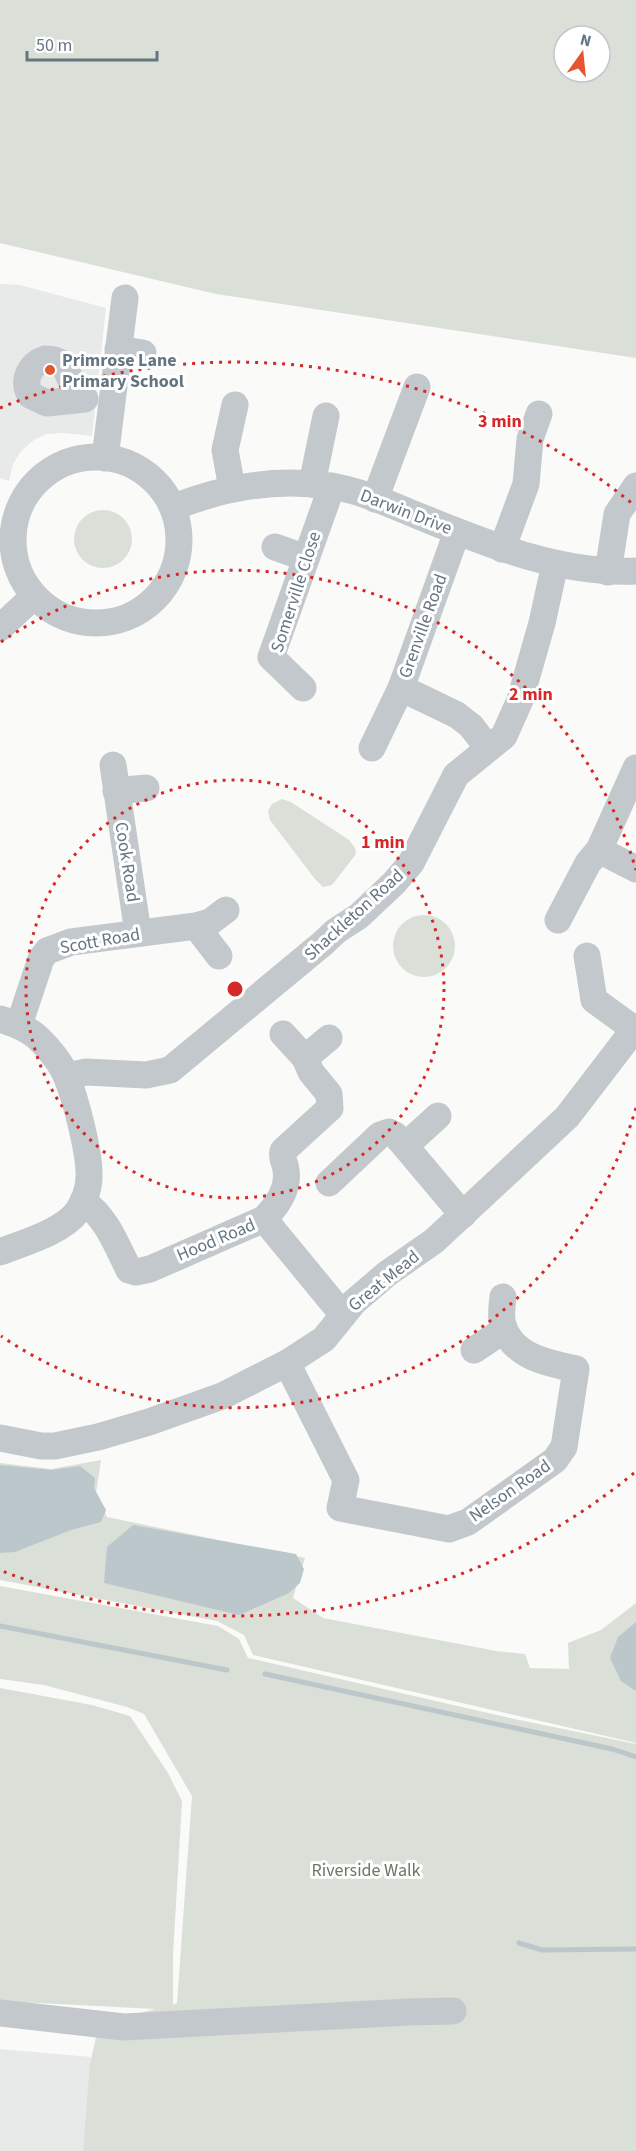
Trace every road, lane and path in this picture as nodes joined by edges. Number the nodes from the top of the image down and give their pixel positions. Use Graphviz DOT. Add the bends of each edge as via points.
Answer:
graph roads {
  1 [pos="125,298"];
  2 [pos="417,387"];
  3 [pos="85,399"];
  4 [pos="112,403"];
  5 [pos="236,405"];
  6 [pos="539,414"];
  7 [pos="326,416"];
  8 [pos="105,458"];
  9 [pos="322,485"];
  10 [pos="636,486"];
  11 [pos="232,488"];
  12 [pos="375,499"];
  13 [pos="174,507"];
  14 [pos="6,531"];
  15 [pos="457,532"];
  16 [pos="275,547"];
  17 [pos="502,549"];
  18 [pos="306,558"];
  19 [pos="555,564"];
  20 [pos="636,571"];
  21 [pos="608,572"];
  22 [pos="33,597"];
  23 [pos="0,628"];
  24 [pos="303,688"];
  25 [pos="401,688"];
  26 [pos="372,748"];
  27 [pos="488,748"];
  28 [pos="112,765"];
  29 [pos="636,768"];
  30 [pos="146,788"];
  31 [pos="116,791"];
  32 [pos="599,850"];
  33 [pos="636,869"];
  34 [pos="226,910"];
  35 [pos="558,920"];
  36 [pos="196,926"];
  37 [pos="138,933"];
  38 [pos="219,956"];
  39 [pos="587,956"];
  40 [pos="9,1022"];
  41 [pos="635,1028"];
  42 [pos="283,1034"];
  43 [pos="329,1038"];
  44 [pos="305,1058"];
  45 [pos="67,1076"];
  46 [pos="438,1116"];
  47 [pos="405,1146"];
  48 [pos="329,1183"];
  49 [pos="83,1201"];
  50 [pos="463,1215"];
  51 [pos="264,1219"];
  52 [pos="0,1252"];
  53 [pos="503,1298"];
  54 [pos="343,1315"];
  55 [pos="504,1330"];
  56 [pos="474,1350"];
  57 [pos="287,1363"];
  58 [pos="0,1438"];
  59 [pos="453,2011"];
  60 [pos="0,2013"];
  1 -- 4 [label="street" via="131,351"];
  2 -- 12 [label="street"];
  3 -- 4 [label="street"];
  4 -- 8 [label="street"];
  5 -- 11 [label="street" via="225,450"];
  6 -- 17 [label="street" via="530,439 526,484"];
  7 -- 9 [label="street, Somerville Close"];
  8 -- 13 [label="street" via="143,472"];
  8 -- 14 [label="street" via="75,461 42,478 28,492"];
  9 -- 11 [label="street, Darwin Drive" via="279,482"];
  9 -- 12 [label="street, Darwin Drive"];
  9 -- 18 [label="street, Somerville Close"];
  10 -- 21 [label="street" via="617,514"];
  11 -- 13 [label="street, Darwin Drive"];
  12 -- 15 [label="street, Darwin Drive"];
  13 -- 22 [label="street" via="178,557 159,597 144,608 114,621 86,621 58,613"];
  14 -- 22 [label="street" via="20,581"];
  15 -- 17 [label="street, Darwin Drive"];
  15 -- 25 [label="street, Grenville Road"];
  16 -- 18 [label="street"];
  17 -- 19 [label="street, Darwin Drive"];
  18 -- 24 [label="street, Somerville Close" via="271,657"];
  19 -- 21 [label="street, Darwin Drive"];
  19 -- 27 [label="street, Shackleton Road" via="520,700 504,736"];
  20 -- 21 [label="street, Darwin Drive"];
  22 -- 23 [label="street"];
  25 -- 26 [label="street"];
  25 -- 27 [label="street, Grenville Road" via="457,715"];
  27 -- 45 [label="street, Shackleton Road" via="456,775 411,863 394,883 181,1062 159,1074 86,1072"];
  28 -- 31 [label="street, Cook Road"];
  29 -- 32 [label="street"];
  30 -- 31 [label="street"];
  31 -- 37 [label="street, Cook Road"];
  32 -- 33 [label="street"];
  32 -- 35 [label="street" via="588,862"];
  34 -- 36 [label="street, Scott Road" via="210,922"];
  36 -- 37 [label="street, Scott Road"];
  36 -- 38 [label="street"];
  37 -- 40 [label="street, Scott Road" via="71,942 48,951"];
  39 -- 41 [label="street" via="594,1000"];
  40 -- 45 [label="street" via="36,1036"];
  41 -- 50 [label="street, Great Mead" via="567,1117"];
  42 -- 44 [label="street"];
  43 -- 44 [label="street"];
  44 -- 51 [label="street" via="329,1094 330,1108 283,1151 285,1186 278,1204"];
  45 -- 49 [label="street" via="86,1147 89,1178"];
  46 -- 47 [label="street"];
  47 -- 48 [label="street" via="395,1135 384,1133"];
  47 -- 50 [label="street"];
  49 -- 51 [label="street, Hood Road" via="105,1221 129,1269 136,1272"];
  49 -- 52 [label="street" via="64,1224"];
  50 -- 54 [label="street, Great Mead" via="388,1273"];
  51 -- 54 [label="street, Hood Road"];
  53 -- 55 [label="street"];
  54 -- 57 [label="street, Great Mead" via="324,1339"];
  55 -- 56 [label="street"];
  55 -- 57 [label="street, Nelson Road" via="510,1340 540,1362 576,1369 564,1447 555,1460 468,1522 448,1529 340,1508 346,1480"];
  57 -- 58 [label="street, Great Mead" via="222,1396 98,1437 55,1446"];
  59 -- 60 [label="street" via="408,2001 124,2027"];
}
